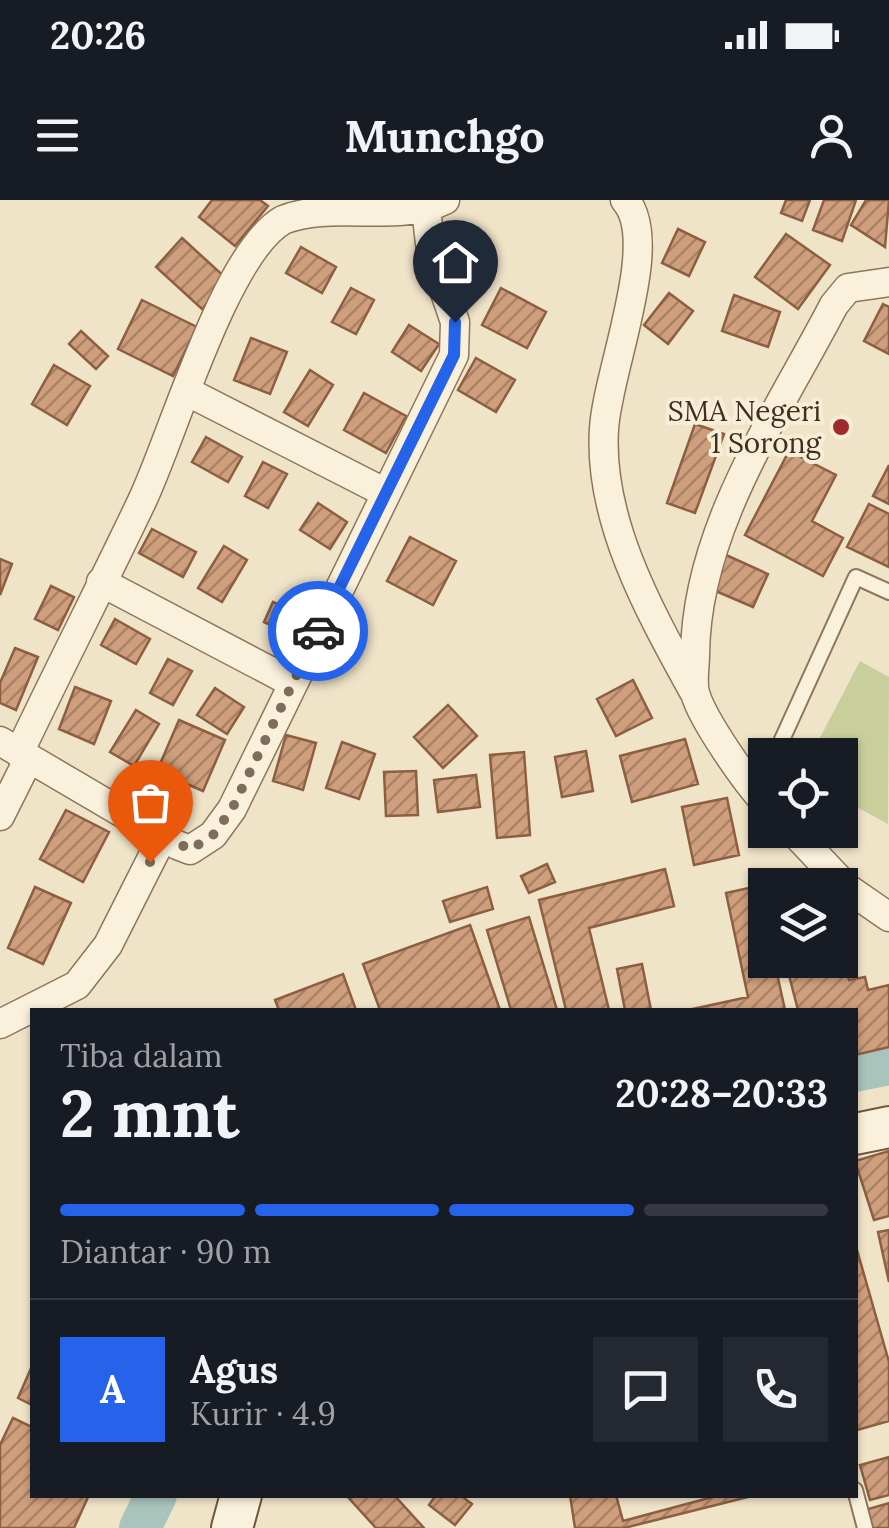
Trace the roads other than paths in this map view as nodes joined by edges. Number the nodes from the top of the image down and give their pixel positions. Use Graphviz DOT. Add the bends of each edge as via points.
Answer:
graph roads {
  1 [pos="625,200"];
  2 [pos="431,204"];
  3 [pos="889,282"];
  4 [pos="188,392"];
  5 [pos="384,492"];
  6 [pos="101,582"];
  7 [pos="889,592"];
  8 [pos="291,682"];
  9 [pos="695,694"];
  10 [pos="783,738"];
  11 [pos="16,750"];
  12 [pos="748,770"];
  13 [pos="0,816"];
  14 [pos="164,834"];
  15 [pos="809,848"];
  16 [pos="889,917"];
  17 [pos="31,1008"];
  18 [pos="30,1009"];
  19 [pos="0,1024"];
  20 [pos="889,1127"];
  21 [pos="858,1133"];
  22 [pos="240,1498"];
  23 [pos="857,1498"];
  24 [pos="232,1528"];
  25 [pos="865,1528"];
  1 -- 9 [label="street" via="639,232 640,263 612,375 606,484 660,630"];
  2 -- 4 [label="street" via="322,210 286,218 260,237"];
  2 -- 5 [label="street" via="431,252 455,322 454,355"];
  3 -- 9 [label="street" via="848,288 834,305 722,521 704,568"];
  4 -- 5 [label="street"];
  4 -- 6 [label="street"];
  5 -- 8 [label="street"];
  6 -- 8 [label="street"];
  6 -- 11 [label="street"];
  7 -- 10 [label="lane" via="856,577"];
  8 -- 14 [label="street" via="232,809 213,835 190,850"];
  9 -- 12 [label="street"];
  11 -- 13 [label="street"];
  11 -- 14 [label="street"];
  14 -- 17 [label="street" via="108,945 76,985"];
  15 -- 16 [label="street" via="847,888"];
  18 -- 19 [label="street"];
  20 -- 21 [label="street"];
  22 -- 24 [label="street"];
  23 -- 25 [label="lane"];
}
